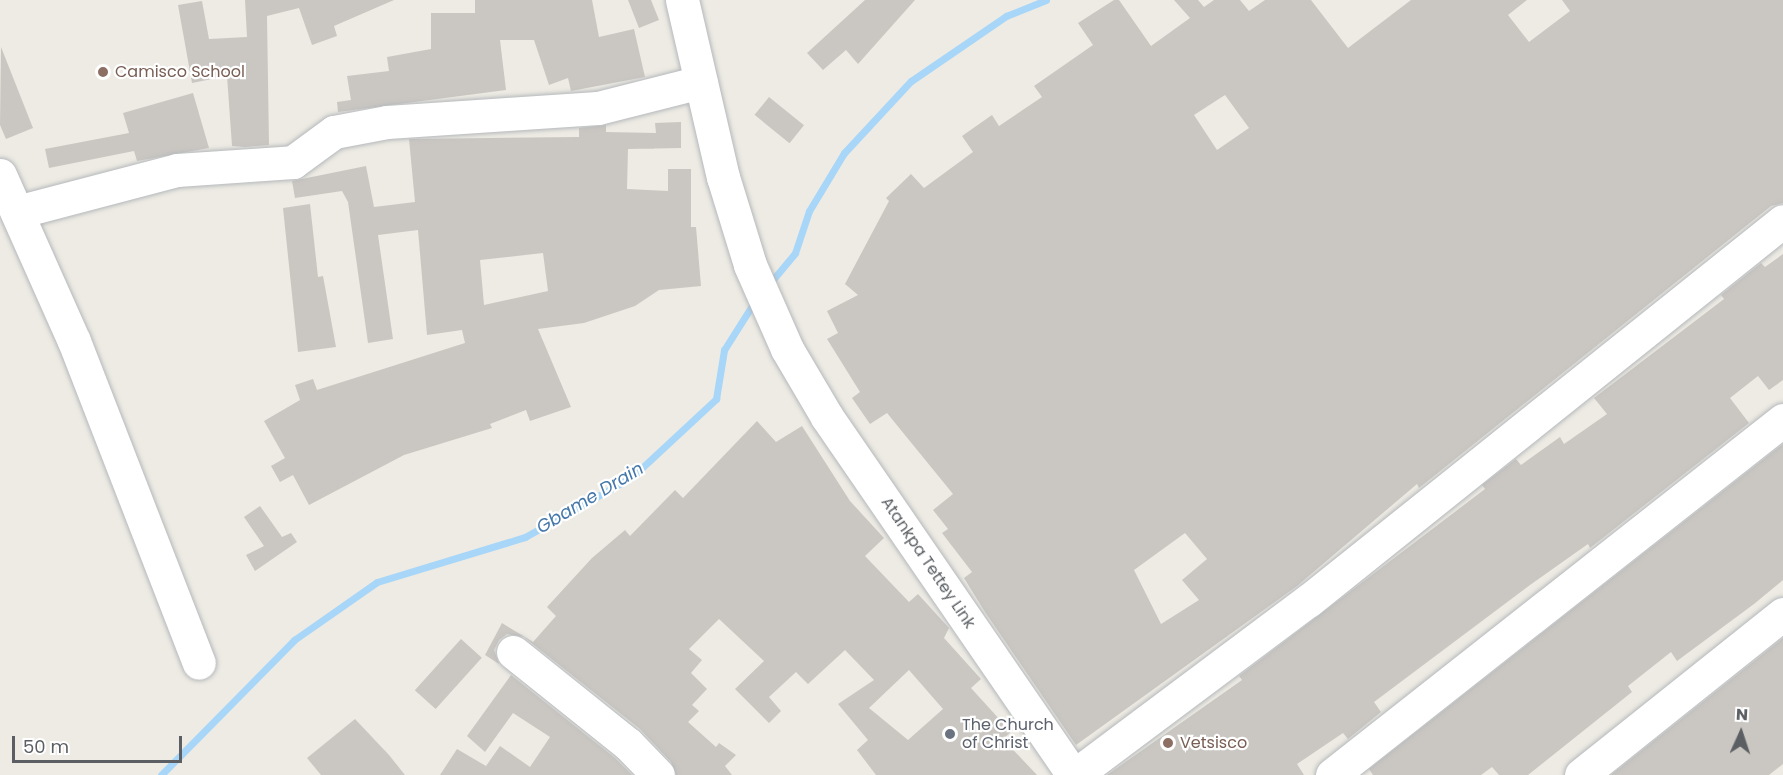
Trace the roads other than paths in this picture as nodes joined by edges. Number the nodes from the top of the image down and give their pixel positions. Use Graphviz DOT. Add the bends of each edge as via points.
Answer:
graph roads {
  1 [pos="682,0"];
  2 [pos="700,82"];
  3 [pos="0,175"];
  4 [pos="17,212"];
  5 [pos="1783,221"];
  6 [pos="1783,420"];
  7 [pos="1783,614"];
  8 [pos="513,652"];
  9 [pos="199,663"];
  10 [pos="658,775"];
  11 [pos="1074,775"];
  12 [pos="1332,775"];
  13 [pos="1581,775"];
  1 -- 2 [label="street, Atankpa Tettey Link"];
  2 -- 4 [label="street" via="598,108 443,115 334,132 293,162 177,170"];
  2 -- 11 [label="street, Atankpa Tettey Link" via="750,265 787,349 827,417"];
  3 -- 4 [label="street"];
  4 -- 9 [label="street" via="74,341"];
  5 -- 11 [label="street" via="1308,601"];
  6 -- 12 [label="street"];
  7 -- 13 [label="street"];
  8 -- 10 [label="street" via="628,744"];
}
